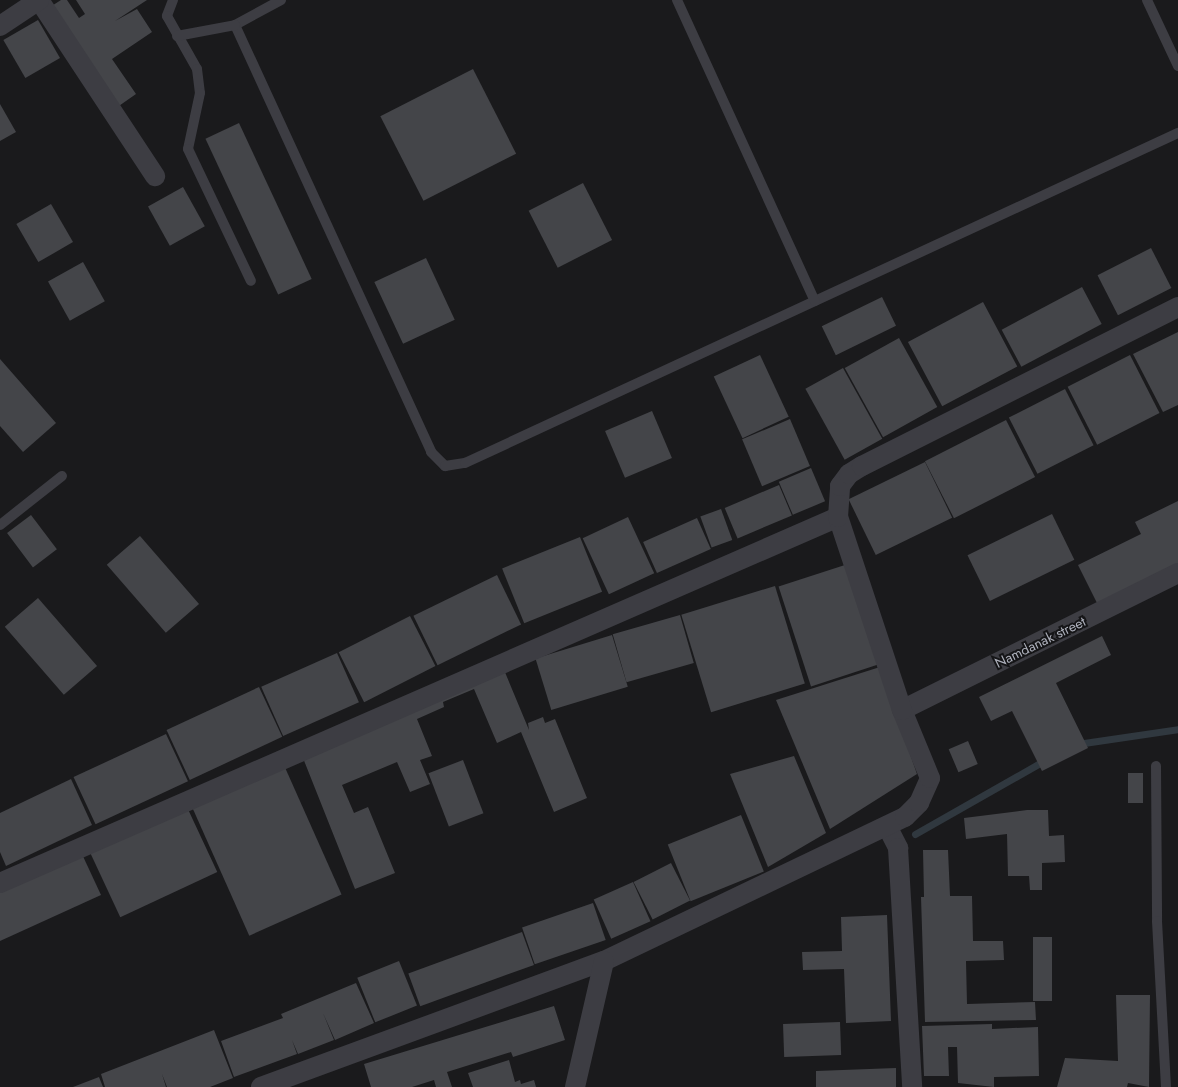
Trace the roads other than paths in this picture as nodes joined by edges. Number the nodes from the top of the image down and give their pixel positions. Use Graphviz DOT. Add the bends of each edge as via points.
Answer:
graph roads {
  1 [pos="39,0"];
  2 [pos="174,0"];
  3 [pos="281,0"];
  4 [pos="677,0"];
  5 [pos="1147,0"];
  6 [pos="235,25"];
  7 [pos="0,26"];
  8 [pos="177,36"];
  9 [pos="1178,66"];
  10 [pos="1178,133"];
  11 [pos="155,176"];
  12 [pos="251,281"];
  13 [pos="815,301"];
  14 [pos="1178,308"];
  15 [pos="62,476"];
  16 [pos="838,517"];
  17 [pos="0,525"];
  18 [pos="1178,573"];
  19 [pos="902,710"];
  20 [pos="1156,766"];
  21 [pos="888,826"];
  22 [pos="0,883"];
  23 [pos="604,961"];
  24 [pos="261,1087"];
  25 [pos="575,1087"];
  26 [pos="912,1087"];
  27 [pos="1166,1087"];
  1 -- 7 [label="street"];
  1 -- 11 [label="street"];
  2 -- 8 [label="lane" via="167,16"];
  3 -- 6 [label="lane"];
  4 -- 13 [label="lane"];
  5 -- 9 [label="lane"];
  6 -- 8 [label="lane"];
  6 -- 13 [label="lane" via="431,452 445,466 465,463"];
  8 -- 12 [label="lane" via="197,69 200,93 188,149"];
  10 -- 13 [label="lane"];
  14 -- 16 [label="street" via="862,466 849,474 840,486"];
  15 -- 17 [label="lane"];
  16 -- 19 [label="street"];
  16 -- 22 [label="street"];
  18 -- 19 [label="street, Namdanak street"];
  19 -- 21 [label="street" via="930,778 920,803 905,817"];
  20 -- 27 [label="lane" via="1157,921"];
  21 -- 23 [label="street"];
  21 -- 26 [label="street" via="898,848"];
  23 -- 24 [label="street"];
  23 -- 25 [label="street"];
}
